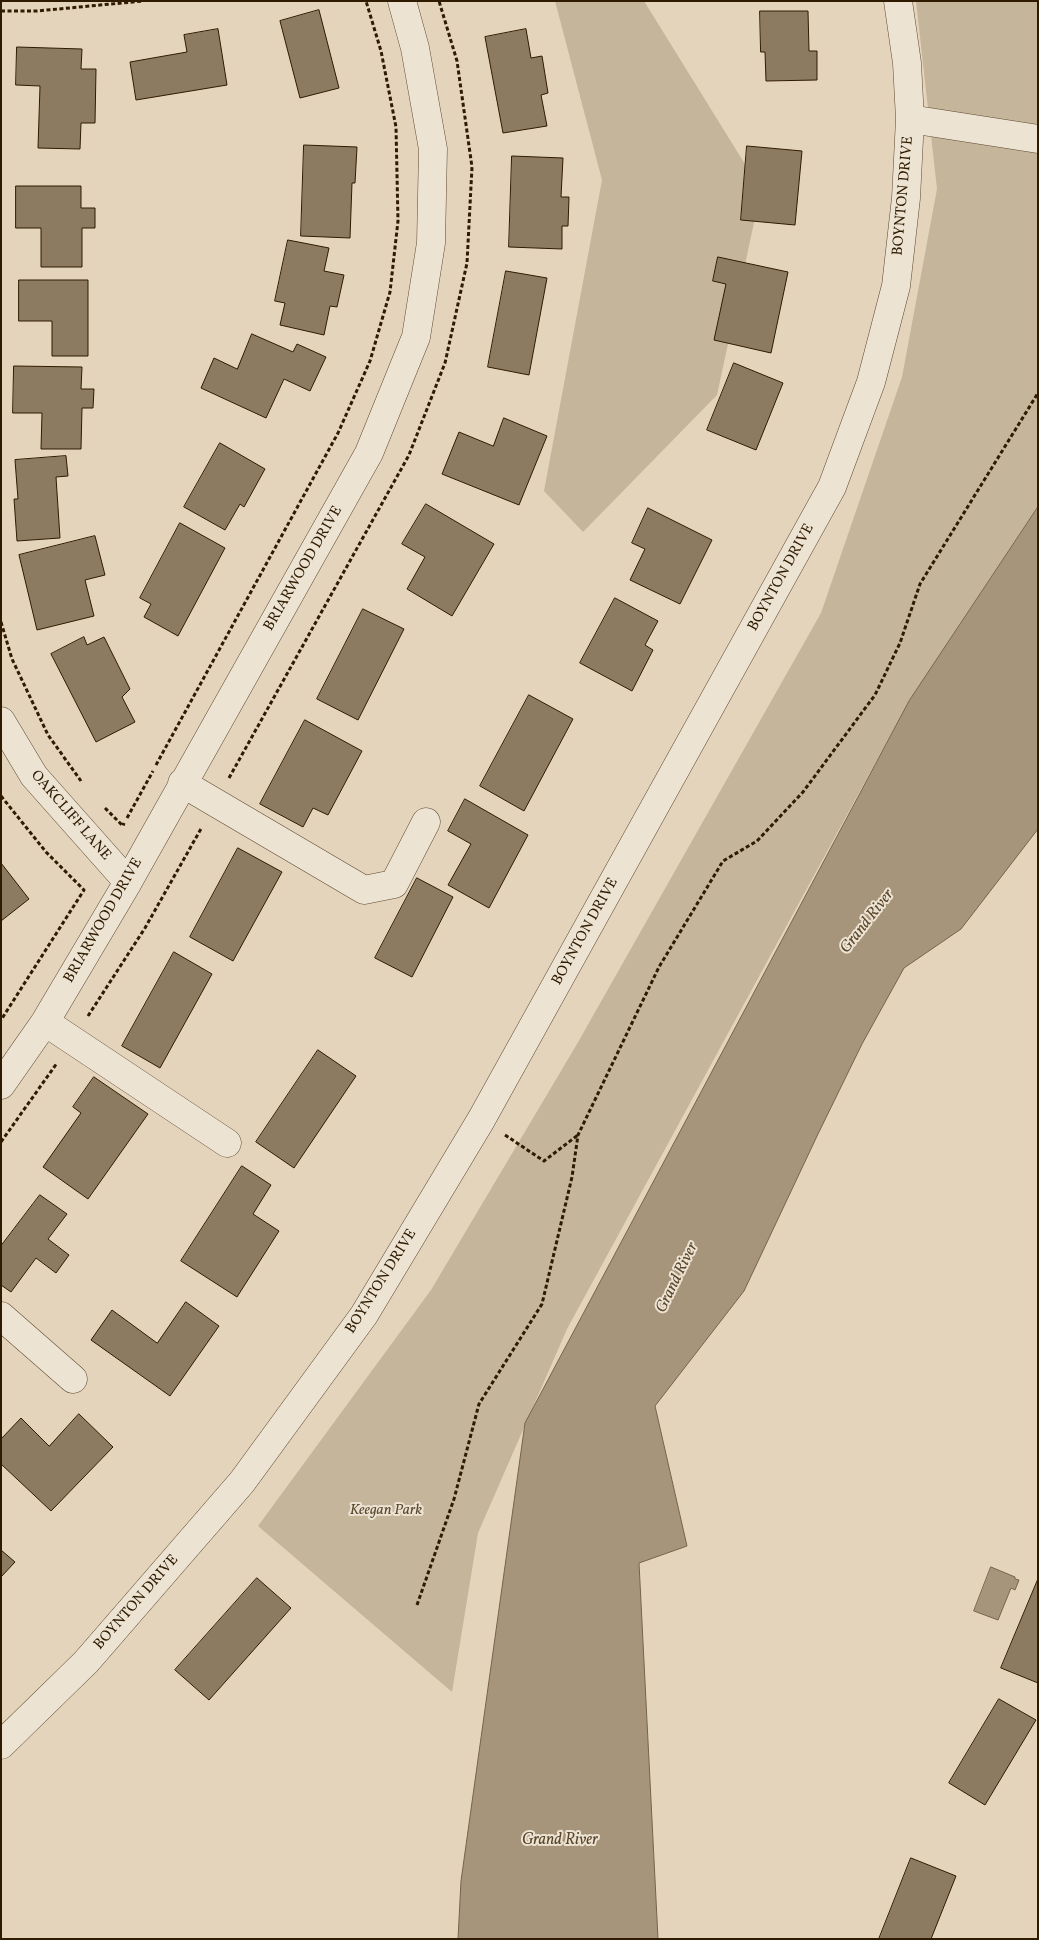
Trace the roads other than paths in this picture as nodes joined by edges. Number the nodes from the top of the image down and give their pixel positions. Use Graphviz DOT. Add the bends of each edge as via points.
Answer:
graph roads {
  1 [pos="402,1"];
  2 [pos="898,1"];
  3 [pos="910,119"];
  4 [pos="1038,139"];
  5 [pos="1,721"];
  6 [pos="182,783"];
  7 [pos="426,822"];
  8 [pos="128,882"];
  9 [pos="45,1022"];
  10 [pos="1,1085"];
  11 [pos="228,1144"];
  12 [pos="1,1316"];
  13 [pos="73,1379"];
  14 [pos="1,1745"];
  1 -- 6 [label="street, BRIARWOOD DRIVE" via="415,48 433,149 431,243 416,337 369,453"];
  2 -- 3 [label="street, BOYNTON DRIVE" via="907,63"];
  3 -- 4 [label="street"];
  3 -- 14 [label="street, BOYNTON DRIVE" via="906,198 896,286 871,382 832,487 481,1120 364,1315 242,1482 86,1662"];
  5 -- 8 [label="street, OAKCLIFF LANE" via="34,776"];
  6 -- 7 [label="street" via="364,890 394,884"];
  6 -- 8 [label="street, BRIARWOOD DRIVE"];
  8 -- 9 [label="street, BRIARWOOD DRIVE"];
  9 -- 10 [label="street, BRIARWOOD DRIVE"];
  9 -- 11 [label="street"];
  12 -- 13 [label="street"];
}
